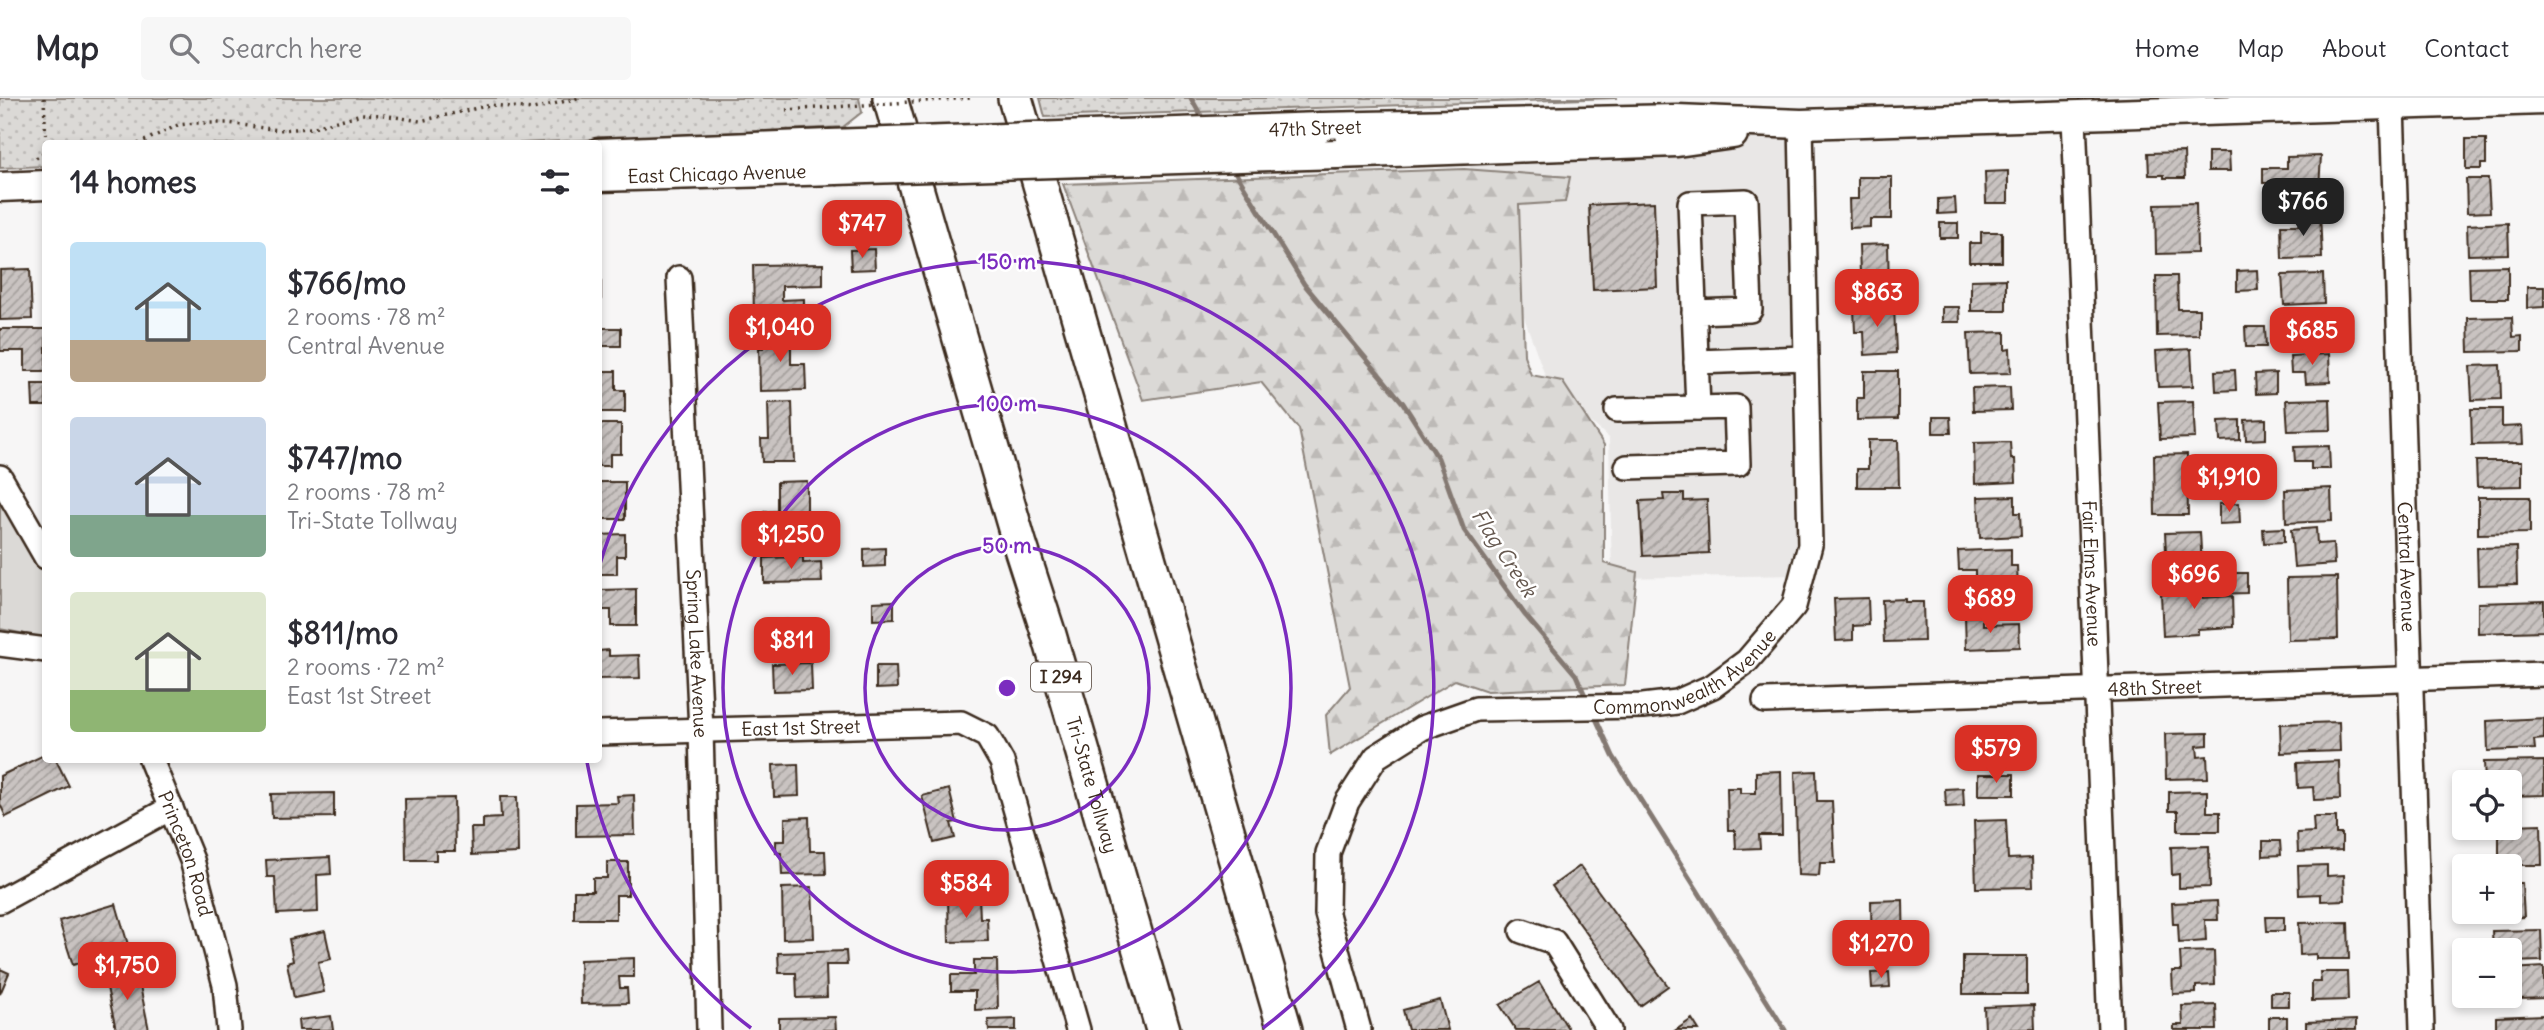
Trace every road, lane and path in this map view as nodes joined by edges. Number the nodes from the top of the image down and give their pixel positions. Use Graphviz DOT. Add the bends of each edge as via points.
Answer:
graph roads {
  1 [pos="44,98"];
  2 [pos="578,98"];
  3 [pos="890,98"];
  4 [pos="971,98"];
  5 [pos="1014,98"];
  6 [pos="2542,99"];
  7 [pos="2392,104"];
  8 [pos="786,110"];
  9 [pos="2074,117"];
  10 [pos="1801,124"];
  11 [pos="46,140"];
  12 [pos="146,140"];
  13 [pos="602,153"];
  14 [pos="833,157"];
  15 [pos="602,177"];
  16 [pos="42,185"];
  17 [pos="0,187"];
  18 [pos="679,278"];
  19 [pos="1694,312"];
  20 [pos="1806,358"];
  21 [pos="1696,362"];
  22 [pos="1698,408"];
  23 [pos="1617,411"];
  24 [pos="1627,467"];
  25 [pos="0,477"];
  26 [pos="42,550"];
  27 [pos="0,644"];
  28 [pos="42,649"];
  29 [pos="2544,674"];
  30 [pos="2412,678"];
  31 [pos="2095,688"];
  32 [pos="1765,701"];
  33 [pos="701,730"];
  34 [pos="602,733"];
  35 [pos="152,763"];
  36 [pos="171,808"];
  37 [pos="0,901"];
  38 [pos="1522,930"];
  39 [pos="229,1030"];
  40 [pos="709,1030"];
  41 [pos="1078,1030"];
  42 [pos="1163,1030"];
  43 [pos="1285,1030"];
  44 [pos="1359,1030"];
  45 [pos="1609,1030"];
  46 [pos="2110,1030"];
  47 [pos="2422,1030"];
  1 -- 11 [label="path"];
  2 -- 12 [label="path" via="533,109 491,104 420,121 362,114 311,128 278,130 195,122"];
  3 -- 42 [label="highway, Tri-State Tollway / I 294"];
  4 -- 8 [label="path, bridge"];
  5 -- 43 [label="highway"];
  6 -- 7 [label="main road, 47th Street"];
  7 -- 9 [label="main road, 47th Street"];
  7 -- 30 [label="street, Central Avenue"];
  9 -- 10 [label="main road, 47th Street"];
  9 -- 31 [label="street, Fair Elms Avenue"];
  10 -- 14 [label="main road, 47th Street, bridge" via="1677,119 1321,127"];
  10 -- 14 [label="main road, 47th Street, bridge" via="1677,142 1337,154"];
  10 -- 20 [label="street, Commonwealth Avenue"];
  13 -- 14 [label="main road, East Chicago Avenue"];
  14 -- 15 [label="main road, East Chicago Avenue"];
  16 -- 17 [label="main road"];
  18 -- 33 [label="street, Spring Lake Avenue"];
  19 -- 19 [label="street" via="1690,203 1746,201 1750,310"];
  19 -- 21 [label="street"];
  20 -- 21 [label="street"];
  20 -- 44 [label="street, Commonwealth Avenue" via="1810,545 1794,606 1746,661 1713,686 1677,702 1476,709 1422,728 1376,757 1347,802 1328,853 1328,914"];
  21 -- 22 [label="street"];
  22 -- 23 [label="street"];
  22 -- 24 [label="street" via="1736,407 1738,464"];
  25 -- 26 [label="street"];
  27 -- 28 [label="street"];
  29 -- 30 [label="street, 48th Street"];
  30 -- 31 [label="street, 48th Street"];
  30 -- 47 [label="street, Central Avenue"];
  31 -- 32 [label="street, 48th Street"];
  31 -- 46 [label="street, Fair Elms Avenue"];
  33 -- 34 [label="street, East 1st Street"];
  33 -- 40 [label="street, Spring Lake Avenue"];
  33 -- 41 [label="street, East 1st Street" via="961,723 987,736 1002,762"];
  35 -- 36 [label="street, Princeton Road"];
  36 -- 37 [label="street"];
  36 -- 39 [label="street, Princeton Road" via="214,937"];
  38 -- 45 [label="street" via="1554,942"];
}
